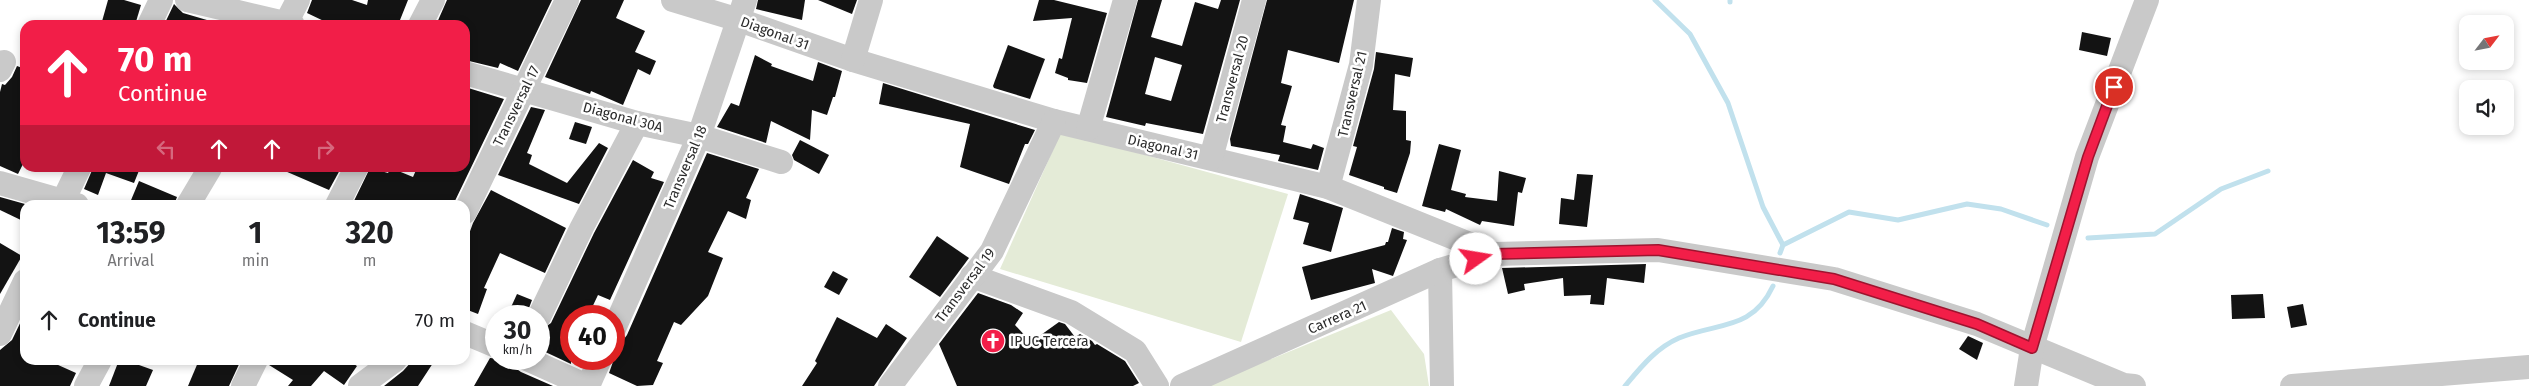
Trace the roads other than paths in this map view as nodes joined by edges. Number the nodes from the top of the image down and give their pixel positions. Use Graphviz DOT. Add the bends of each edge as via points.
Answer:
graph roads {
  1 [pos="161,0"];
  2 [pos="188,0"];
  3 [pos="298,0"];
  4 [pos="433,0"];
  5 [pos="567,0"];
  6 [pos="673,0"];
  7 [pos="871,0"];
  8 [pos="1125,0"];
  9 [pos="1254,0"];
  10 [pos="1369,0"];
  11 [pos="2147,0"];
  12 [pos="742,10"];
  13 [pos="151,20"];
  14 [pos="271,20"];
  15 [pos="290,20"];
  16 [pos="423,20"];
  17 [pos="853,60"];
  18 [pos="470,74"];
  19 [pos="524,89"];
  20 [pos="1054,121"];
  21 [pos="637,123"];
  22 [pos="1088,129"];
  23 [pos="700,136"];
  24 [pos="1211,158"];
  25 [pos="781,162"];
  26 [pos="78,172"];
  27 [pos="208,172"];
  28 [pos="354,172"];
  29 [pos="0,184"];
  30 [pos="1328,187"];
  31 [pos="54,200"];
  32 [pos="68,200"];
  33 [pos="191,200"];
  34 [pos="340,200"];
  35 [pos="470,202"];
  36 [pos="1494,254"];
  37 [pos="1440,270"];
  38 [pos="972,276"];
  39 [pos="20,292"];
  40 [pos="545,305"];
  41 [pos="625,305"];
  42 [pos="0,334"];
  43 [pos="470,335"];
  44 [pos="485,341"];
  45 [pos="2032,348"];
  46 [pos="97,365"];
  47 [pos="254,365"];
  48 [pos="388,365"];
  49 [pos="2529,367"];
  50 [pos="550,370"];
  51 [pos="595,370"];
  52 [pos="86,386"];
  53 [pos="243,386"];
  54 [pos="360,386"];
  55 [pos="587,386"];
  56 [pos="890,386"];
  57 [pos="1157,386"];
  58 [pos="1182,386"];
  59 [pos="1442,386"];
  60 [pos="2026,386"];
  61 [pos="2134,386"];
  62 [pos="2292,386"];
  1 -- 13 [label="street"];
  2 -- 14 [label="street"];
  3 -- 15 [label="street"];
  4 -- 16 [label="street"];
  5 -- 19 [label="street, Transversal 17"];
  6 -- 12 [label="street, Diagonal 31"];
  7 -- 17 [label="street"];
  8 -- 22 [label="street"];
  9 -- 24 [label="street, Transversal 20"];
  10 -- 30 [label="street, Transversal 21" via="1361,66"];
  11 -- 45 [label="street" via="2088,157"];
  12 -- 17 [label="street, Diagonal 31"];
  12 -- 23 [label="street, Transversal 18"];
  17 -- 20 [label="street, Diagonal 31"];
  18 -- 19 [label="street, Diagonal 30A"];
  19 -- 21 [label="street, Diagonal 30A"];
  19 -- 35 [label="street, Transversal 17"];
  20 -- 22 [label="street, Diagonal 31"];
  20 -- 38 [label="street, Transversal 19" via="992,251"];
  21 -- 23 [label="street, Diagonal 30A"];
  21 -- 40 [label="street"];
  22 -- 24 [label="street, Diagonal 31"];
  23 -- 25 [label="street, Diagonal 30A"];
  23 -- 41 [label="street, Transversal 18"];
  24 -- 30 [label="street, Diagonal 31"];
  26 -- 32 [label="street"];
  27 -- 33 [label="street"];
  28 -- 34 [label="street"];
  29 -- 31 [label="street"];
  30 -- 36 [label="street, Diagonal 31"];
  36 -- 37 [label="street, Carrera 21"];
  36 -- 45 [label="street, Diagonal 31" via="1658,250 1834,279 1977,324"];
  37 -- 58 [label="street, Carrera 21"];
  37 -- 59 [label="street"];
  38 -- 56 [label="street, Transversal 19"];
  38 -- 57 [label="street" via="1071,312 1135,351"];
  39 -- 42 [label="street"];
  43 -- 44 [label="street"];
  45 -- 60 [label="street"];
  45 -- 61 [label="street, Diagonal 31" via="2124,385"];
  46 -- 52 [label="street"];
  47 -- 53 [label="street"];
  48 -- 54 [label="street"];
  49 -- 62 [label="street"];
  50 -- 55 [label="street"];
  51 -- 55 [label="street"];
}
